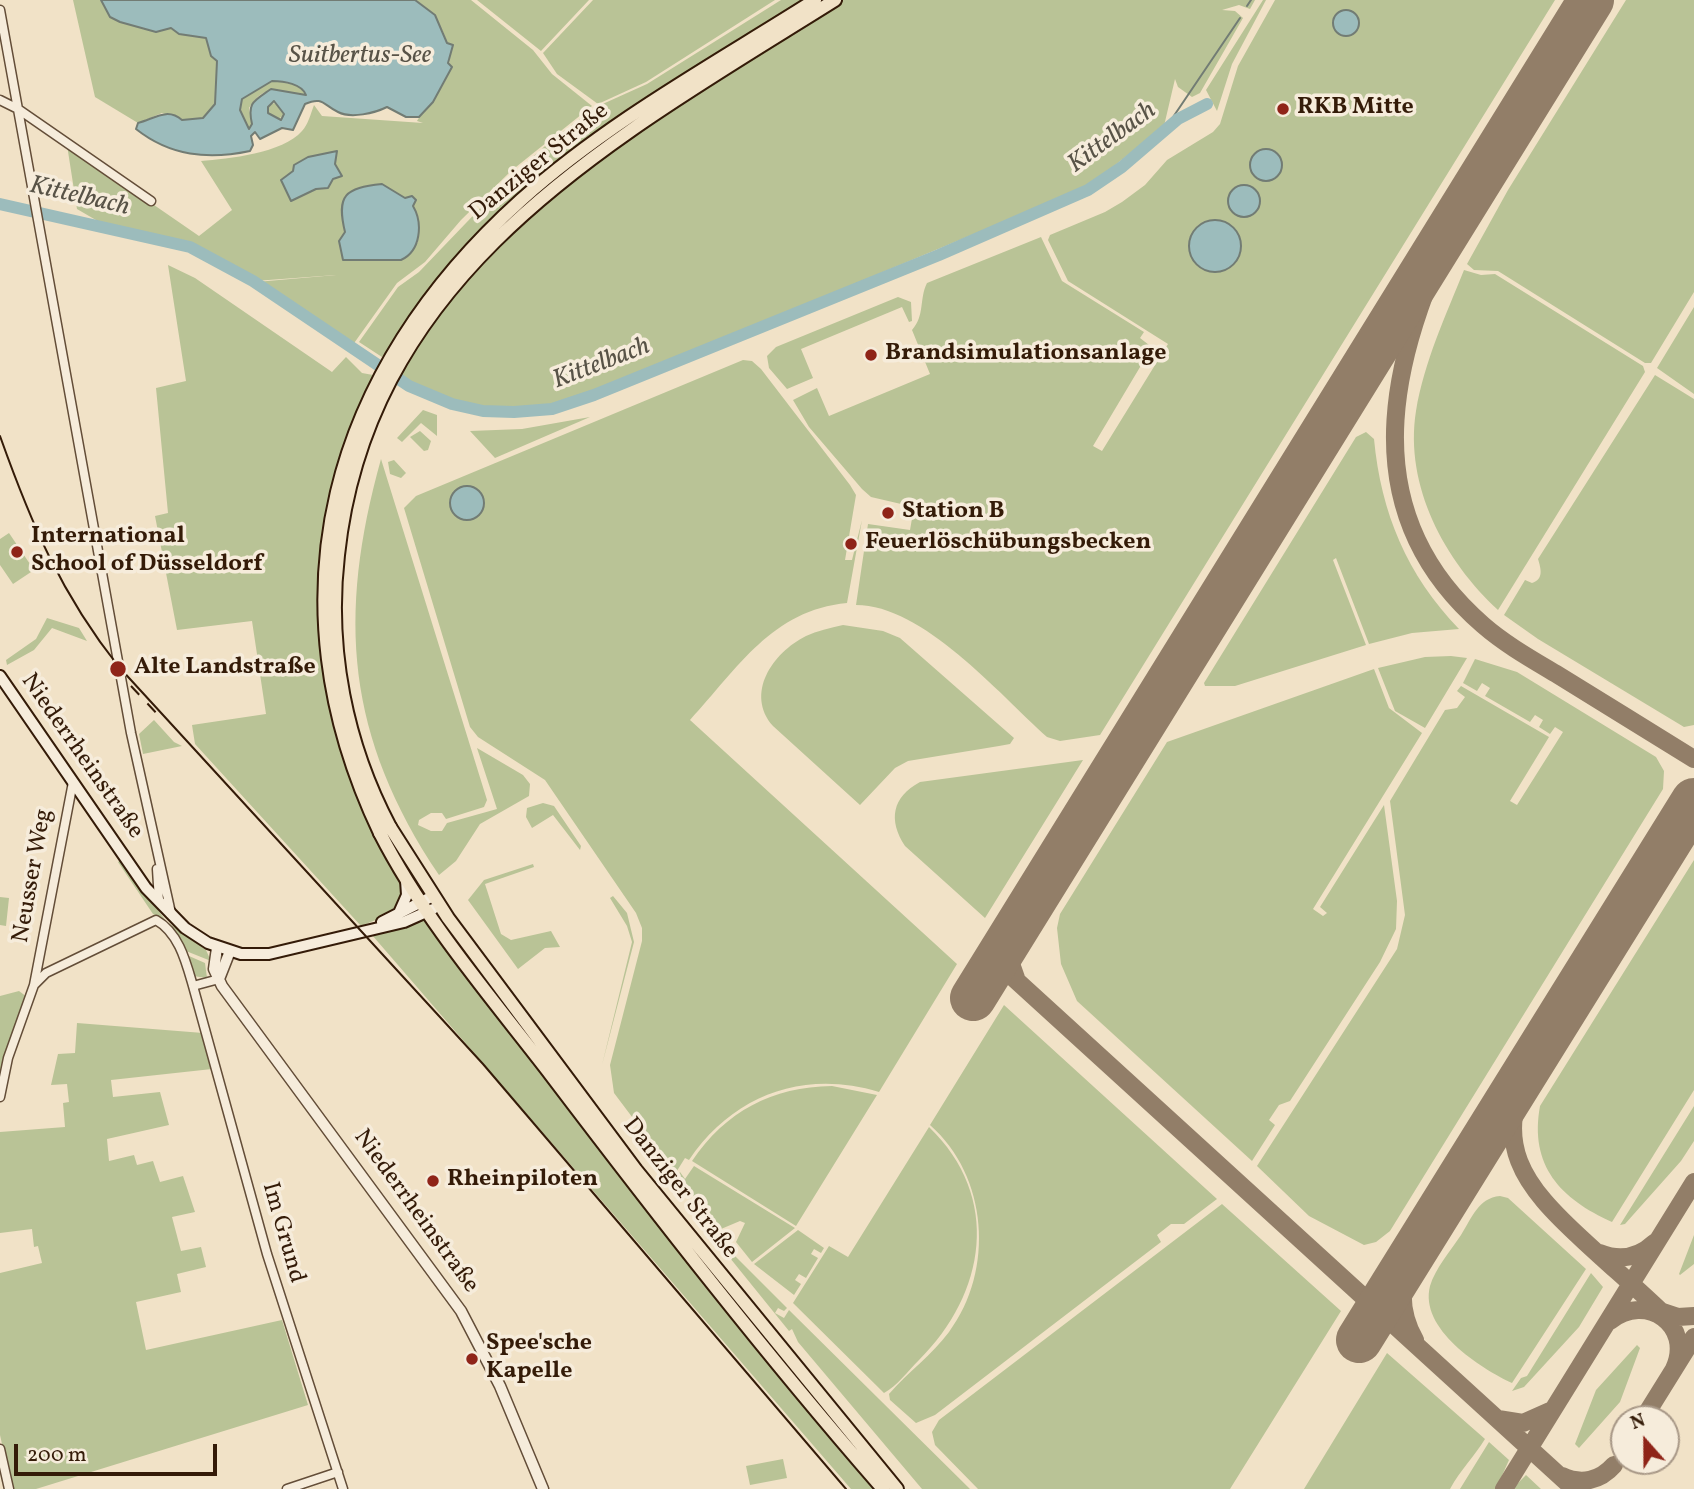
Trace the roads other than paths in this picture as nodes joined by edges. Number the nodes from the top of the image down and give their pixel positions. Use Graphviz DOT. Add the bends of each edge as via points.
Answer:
graph roads {
  1 [pos="815,0"];
  2 [pos="835,0"];
  3 [pos="0,10"];
  4 [pos="0,100"];
  5 [pos="18,109"];
  6 [pos="151,201"];
  7 [pos="394,360"];
  8 [pos="0,676"];
  9 [pos="73,782"];
  10 [pos="385,830"];
  11 [pos="159,859"];
  12 [pos="157,870"];
  13 [pos="139,878"];
  14 [pos="406,880"];
  15 [pos="159,902"];
  16 [pos="430,904"];
  17 [pos="396,915"];
  18 [pos="172,916"];
  19 [pos="370,928"];
  20 [pos="217,948"];
  21 [pos="230,951"];
  22 [pos="219,979"];
  23 [pos="34,985"];
  24 [pos="193,986"];
  25 [pos="0,1097"];
  26 [pos="0,1449"];
  27 [pos="338,1472"];
  28 [pos="9,1489"];
  29 [pos="287,1489"];
  30 [pos="343,1489"];
  31 [pos="543,1489"];
  32 [pos="883,1489"];
  33 [pos="897,1489"];
  1 -- 7 [label="main road, Danziger Straße" via="642,109 522,199 450,272"];
  2 -- 7 [label="main road, Danziger Straße" via="648,117 530,206 457,279"];
  3 -- 5 [label="street"];
  4 -- 5 [label="street"];
  5 -- 6 [label="street"];
  5 -- 11 [label="street" via="131,733"];
  7 -- 10 [label="main road, Danziger Straße" via="356,427 340,476 325,571 324,619 336,712 351,765"];
  8 -- 9 [label="main road, Niederrheinstraße"];
  9 -- 13 [label="main road, Niederrheinstraße"];
  9 -- 23 [label="street, Neusser Weg"];
  10 -- 14 [label="main road, Danziger Straße"];
  10 -- 16 [label="main road, Danziger Straße"];
  11 -- 12 [label="street"];
  11 -- 18 [label="street"];
  12 -- 13 [label="street"];
  12 -- 15 [label="street"];
  13 -- 15 [label="main road, Niederrheinstraße"];
  14 -- 16 [label="main road, Danziger Straße"];
  14 -- 17 [label="main road" via="405,906"];
  15 -- 18 [label="main road, Niederrheinstraße"];
  16 -- 17 [label="main road"];
  16 -- 19 [label="main road" via="404,922"];
  16 -- 32 [label="main road, Danziger Straße" via="666,1223"];
  16 -- 33 [label="main road, Danziger Straße" via="636,1170"];
  17 -- 19 [label="main road"];
  18 -- 20 [label="main road, Niederrheinstraße"];
  19 -- 21 [label="main road" via="269,954"];
  20 -- 21 [label="main road, Niederrheinstraße"];
  20 -- 22 [label="street" via="214,969"];
  21 -- 22 [label="street"];
  22 -- 24 [label="street"];
  22 -- 31 [label="street, Niederrheinstraße" via="461,1311 500,1386"];
  23 -- 24 [label="street" via="46,973 153,920 163,925 179,946"];
  23 -- 25 [label="street, Neusser Weg" via="8,1058"];
  24 -- 27 [label="street, Im Grund" via="267,1254"];
  26 -- 28 [label="street"];
  27 -- 29 [label="street"];
  27 -- 30 [label="street, Im Grund"];
}
